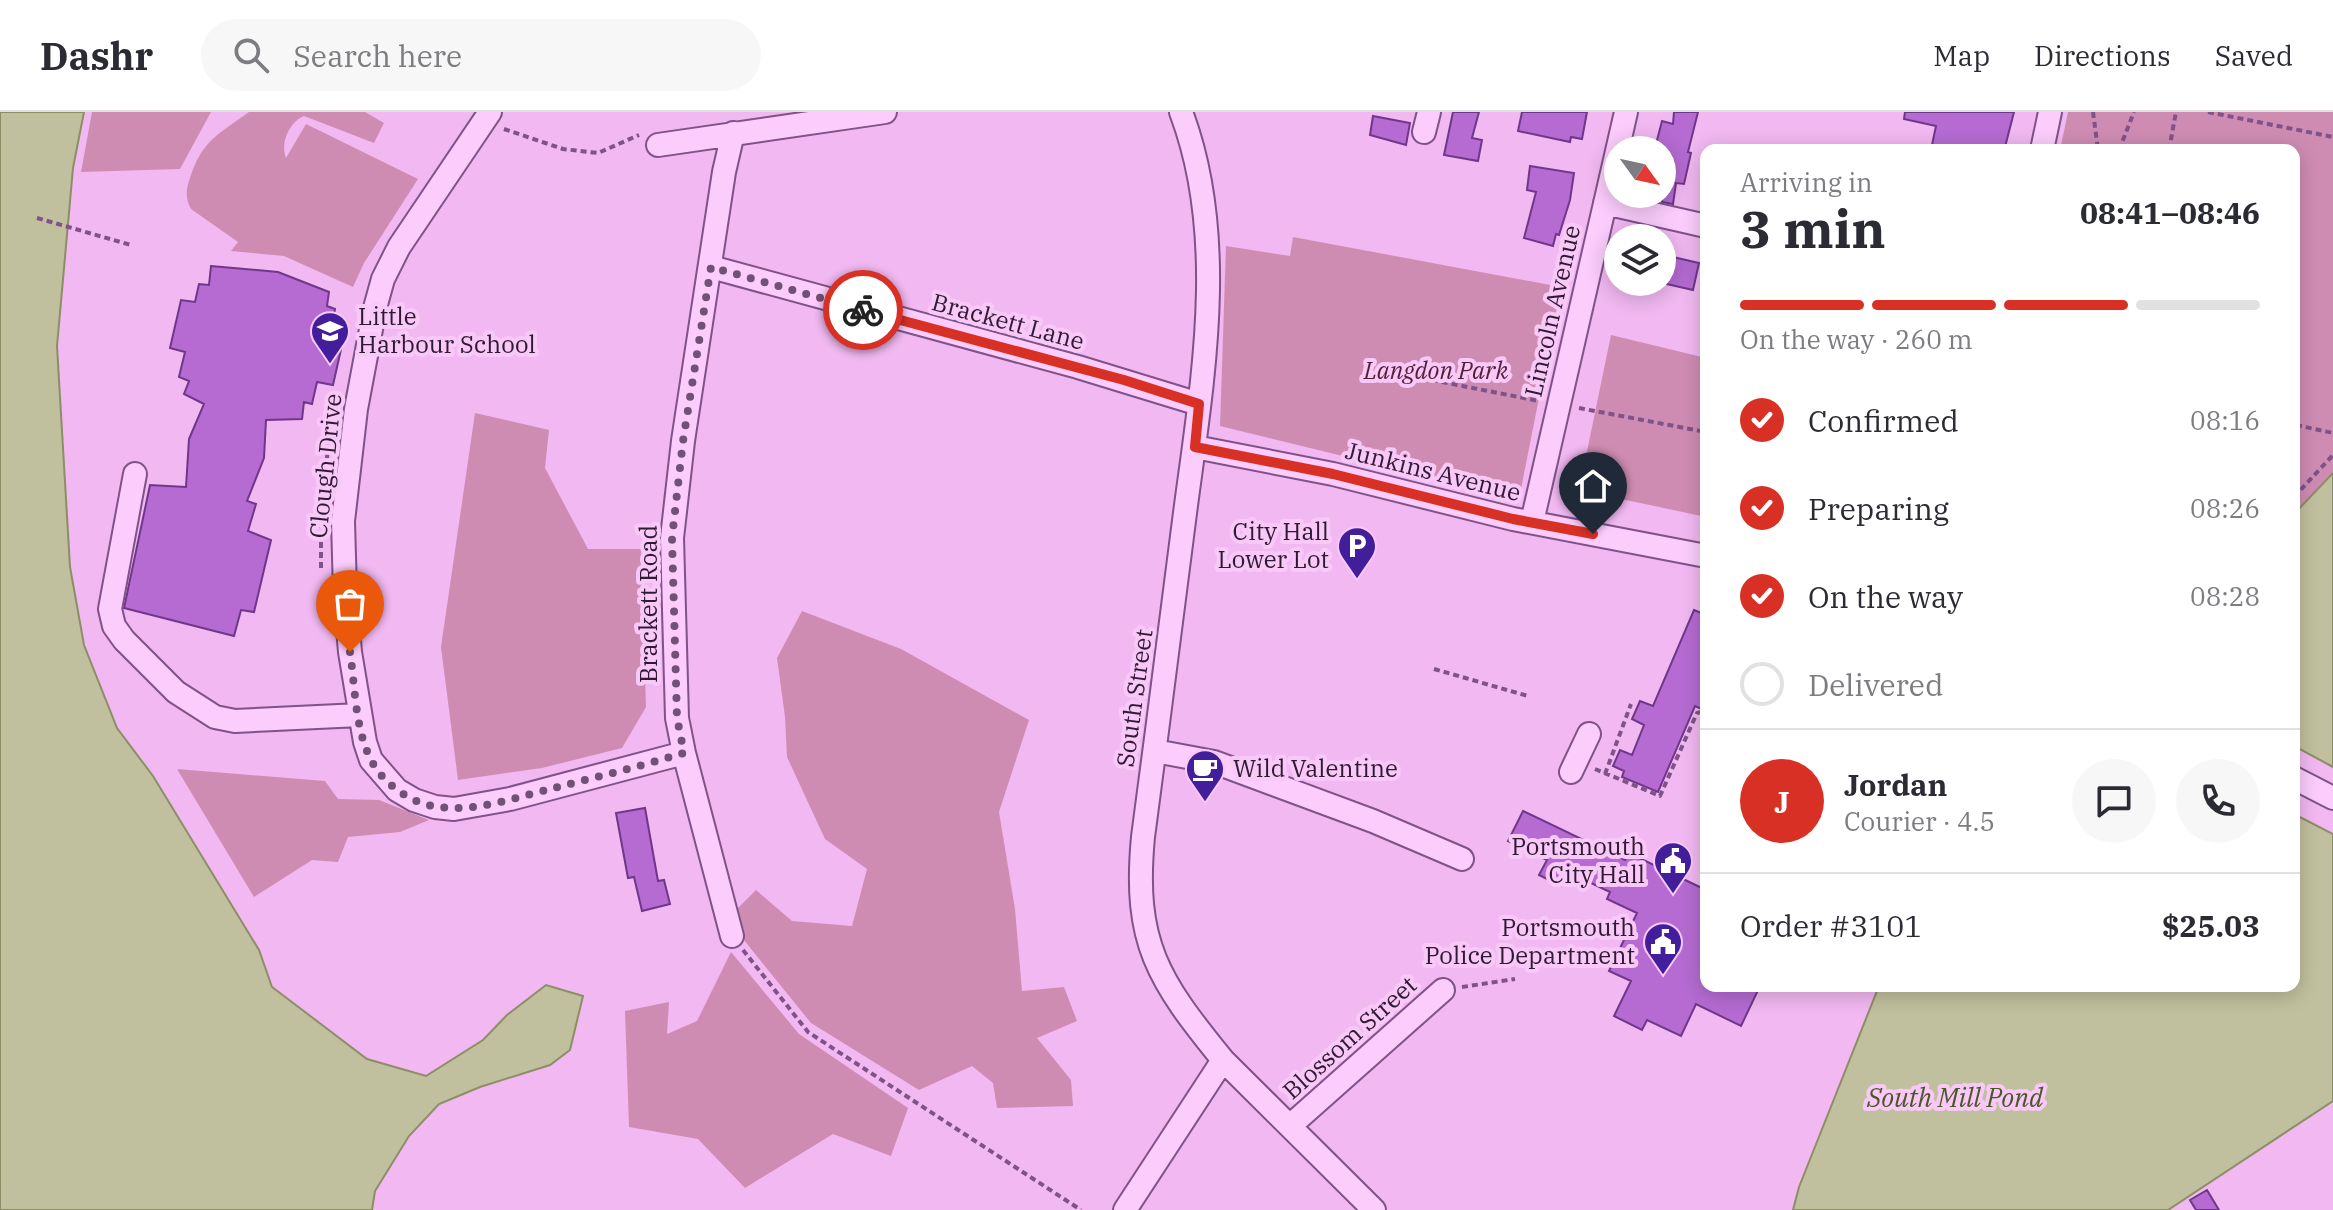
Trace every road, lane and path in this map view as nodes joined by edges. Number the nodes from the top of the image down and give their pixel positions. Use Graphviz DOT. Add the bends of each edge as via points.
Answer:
graph roads {
  1 [pos="885,112"];
  2 [pos="1181,112"];
  3 [pos="1626,112"];
  4 [pos="2050,112"];
  5 [pos="2093,112"];
  6 [pos="2134,112"];
  7 [pos="2176,112"];
  8 [pos="2208,112"];
  9 [pos="496,120"];
  10 [pos="733,133"];
  11 [pos="1620,136"];
  12 [pos="2333,137"];
  13 [pos="650,139"];
  14 [pos="2043,144"];
  15 [pos="2097,144"];
  16 [pos="2121,144"];
  17 [pos="2170,144"];
  18 [pos="1604,207"];
  19 [pos="1627,208"];
  20 [pos="37,218"];
  21 [pos="1700,225"];
  22 [pos="131,245"];
  23 [pos="711,267"];
  24 [pos="1199,404"];
  25 [pos="2300,426"];
  26 [pos="2333,433"];
  27 [pos="1195,447"];
  28 [pos="2333,455"];
  29 [pos="135,474"];
  30 [pos="2300,491"];
  31 [pos="1532,522"];
  32 [pos="1700,555"];
  33 [pos="1434,669"];
  34 [pos="1528,696"];
  35 [pos="1631,704"];
  36 [pos="1700,712"];
  37 [pos="360,715"];
  38 [pos="1589,734"];
  39 [pos="1155,751"];
  40 [pos="684,753"];
  41 [pos="1571,772"];
  42 [pos="2300,781"];
  43 [pos="2333,798"];
  44 [pos="1462,859"];
  45 [pos="732,936"];
  46 [pos="1515,979"];
  47 [pos="1448,989"];
  48 [pos="1223,1060"];
  49 [pos="1291,1125"];
  50 [pos="1081,1210"];
  51 [pos="1125,1210"];
  52 [pos="1374,1210"];
  1 -- 10 [label="street"];
  2 -- 24 [label="street, South Street" via="1202,196 1207,244"];
  3 -- 11 [label="street, Lincoln Avenue"];
  4 -- 14 [label="street"];
  5 -- 15 [label="path"];
  6 -- 16 [label="path"];
  7 -- 17 [label="path"];
  8 -- 12 [label="path"];
  9 -- 13 [label="path" via="563,149 598,153"];
  9 -- 37 [label="street, Clough Drive" via="399,247 375,308 343,521 345,592"];
  10 -- 13 [label="street"];
  10 -- 23 [label="street, Brackett Road"];
  18 -- 31 [label="street, Lincoln Avenue"];
  19 -- 21 [label="street"];
  20 -- 22 [label="path"];
  23 -- 24 [label="street, Brackett Lane"];
  23 -- 40 [label="street, Brackett Road" via="672,538 677,718"];
  24 -- 27 [label="street, South Street"];
  25 -- 26 [label="path"];
  27 -- 31 [label="street, Junkins Avenue"];
  27 -- 39 [label="street, South Street"];
  28 -- 30 [label="path"];
  29 -- 37 [label="street" via="110,609 124,640 176,692 215,717 235,721"];
  31 -- 32 [label="street, Junkins Avenue"];
  33 -- 34 [label="path"];
  35 -- 36 [label="path" via="1605,774 1660,796"];
  37 -- 40 [label="street, Clough Drive" via="380,774 397,790 435,807 454,809 510,799"];
  38 -- 41 [label="street"];
  39 -- 44 [label="street" via="1214,762"];
  39 -- 48 [label="street, South Street" via="1140,871 1143,922 1171,992"];
  40 -- 45 [label="street, Brackett Road"];
  42 -- 43 [label="street"];
  45 -- 50 [label="path" via="808,1032"];
  46 -- 47 [label="path"];
  47 -- 49 [label="street, Blossom Street"];
  48 -- 49 [label="street, South Street"];
  48 -- 51 [label="street"];
  49 -- 52 [label="street, South Street"];
}
